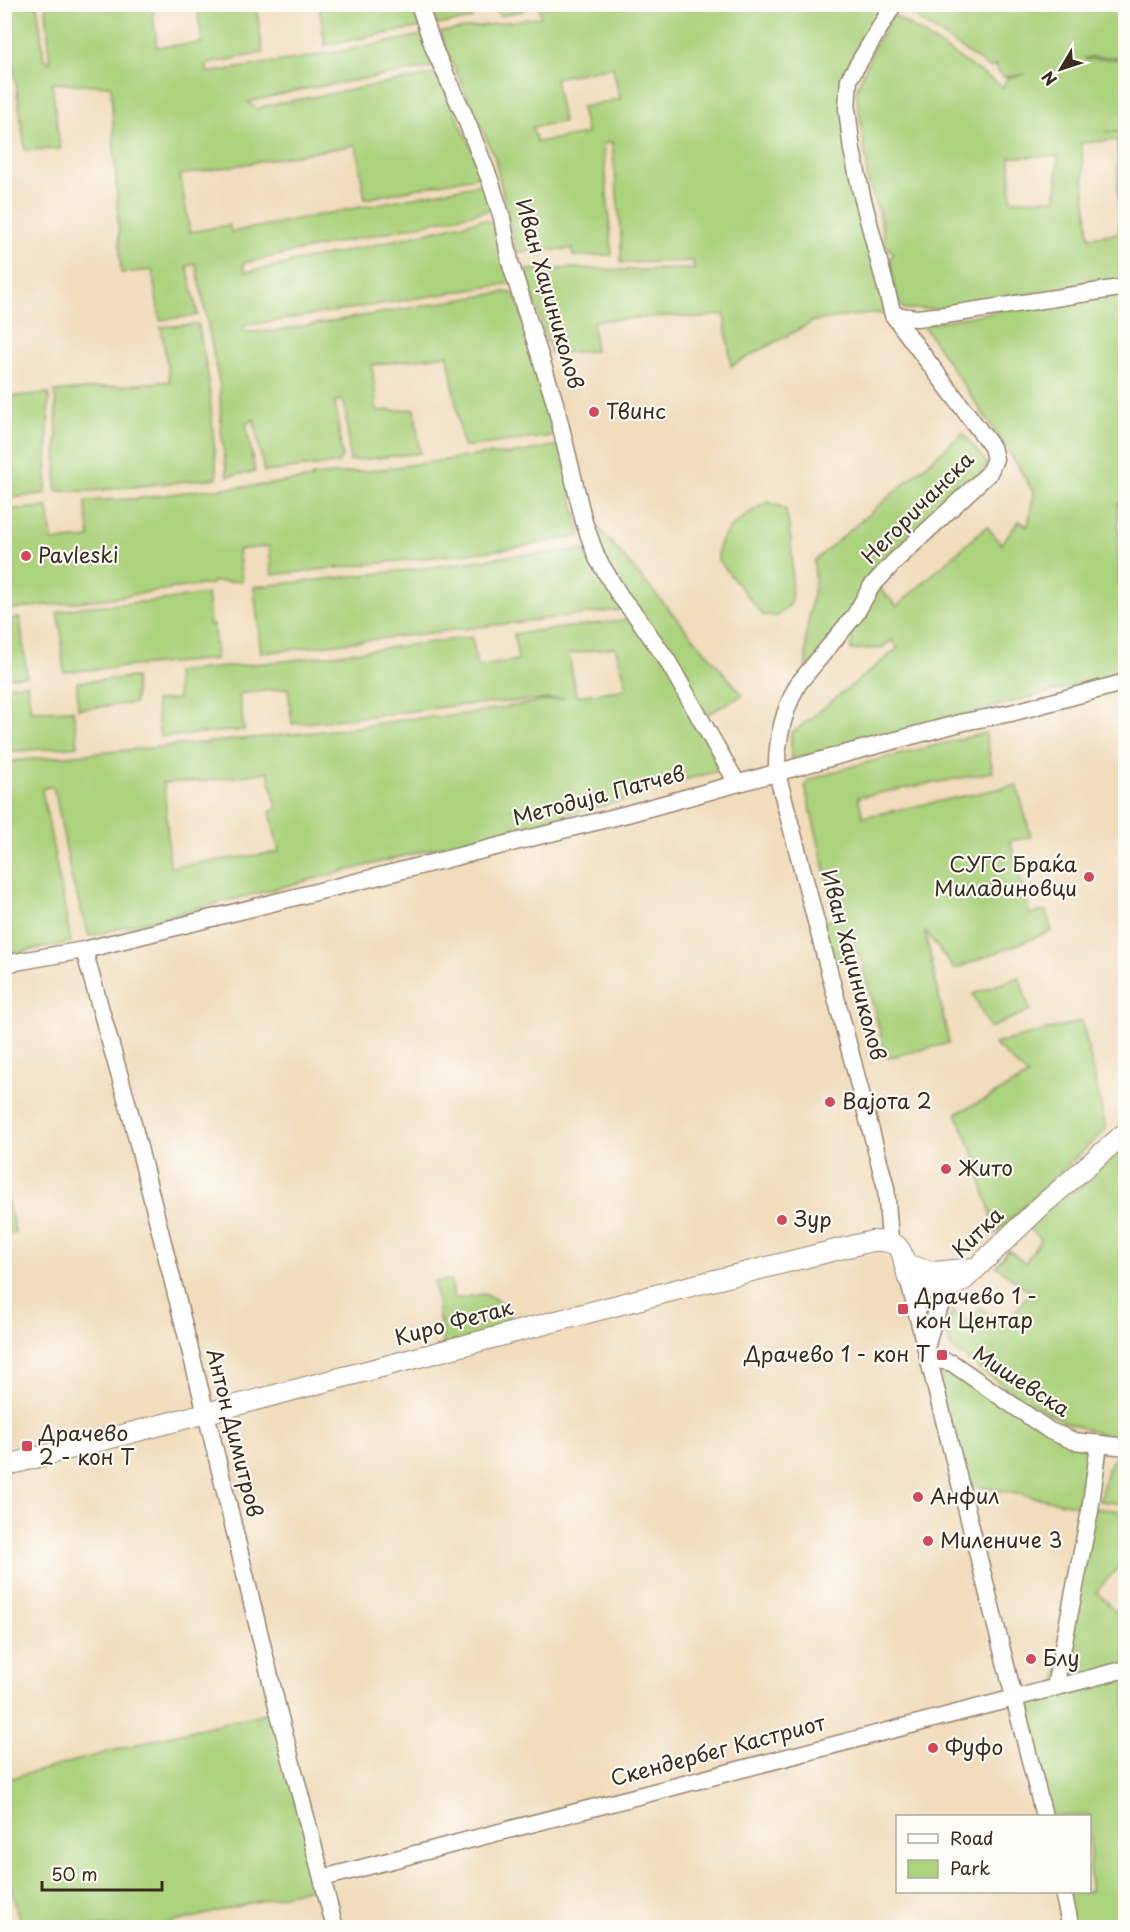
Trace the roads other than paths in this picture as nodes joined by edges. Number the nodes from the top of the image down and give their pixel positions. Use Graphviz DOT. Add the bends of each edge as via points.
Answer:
graph roads {
  1 [pos="418,4"];
  2 [pos="894,4"];
  3 [pos="1125,287"];
  4 [pos="893,315"];
  5 [pos="1125,682"];
  6 [pos="777,772"];
  7 [pos="737,783"];
  8 [pos="84,950"];
  9 [pos="4,964"];
  10 [pos="1125,1132"];
  11 [pos="890,1240"];
  12 [pos="975,1268"];
  13 [pos="906,1271"];
  14 [pos="953,1287"];
  15 [pos="927,1354"];
  16 [pos="206,1413"];
  17 [pos="1099,1444"];
  18 [pos="1125,1447"];
  19 [pos="4,1466"];
  20 [pos="1125,1670"];
  21 [pos="1055,1687"];
  22 [pos="1014,1698"];
  23 [pos="1044,1815"];
  24 [pos="323,1878"];
  25 [pos="1063,1893"];
  26 [pos="335,1928"];
  27 [pos="1071,1928"];
  1 -- 7 [label="street, Иван Хаџиниколов" via="490,180 510,262 555,403 584,522 597,558 667,660"];
  2 -- 4 [label="street, Негоричанска" via="849,78 847,109 854,162"];
  3 -- 4 [label="street" via="945,315"];
  4 -- 6 [label="street, Негоричанска" via="992,447 995,459 989,473 871,587 855,615 798,684 779,730"];
  5 -- 6 [label="street, Методија Патчев"];
  6 -- 7 [label="street, Методија Патчев"];
  6 -- 11 [label="street, Иван Хаџиниколов" via="886,1188"];
  7 -- 8 [label="street, Методија Патчев"];
  8 -- 9 [label="street, Методија Патчев"];
  8 -- 16 [label="street, Антон Димитров" via="131,1116"];
  10 -- 12 [label="main road, Китка"];
  11 -- 13 [label="main road" via="901,1252"];
  11 -- 16 [label="main road, Киро Фетак" via="700,1283"];
  12 -- 13 [label="main road"];
  12 -- 14 [label="main road, Китка"];
  13 -- 14 [label="main road, Китка" via="930,1290"];
  13 -- 15 [label="street"];
  14 -- 15 [label="street" via="934,1317"];
  15 -- 17 [label="street, Мишевска" via="952,1363 1050,1431 1074,1441"];
  15 -- 22 [label="street"];
  16 -- 19 [label="main road, Киро Фетак"];
  16 -- 24 [label="street, Антон Димитров"];
  17 -- 18 [label="street, Мишевска"];
  17 -- 21 [label="street"];
  20 -- 21 [label="street, Скендербег Кастриот"];
  21 -- 22 [label="street, Скендербег Кастриот"];
  22 -- 23 [label="street"];
  22 -- 24 [label="street, Скендербег Кастриот"];
  24 -- 26 [label="street, Антон Димитров"];
  25 -- 27 [label="street"];
}
